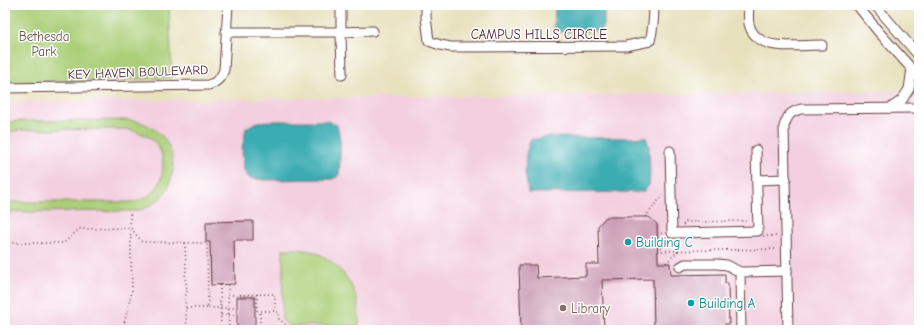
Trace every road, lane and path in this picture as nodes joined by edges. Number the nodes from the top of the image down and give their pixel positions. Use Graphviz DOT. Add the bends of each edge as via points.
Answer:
graph roads {
  1 [pos="228,5"];
  2 [pos="341,5"];
  3 [pos="426,5"];
  4 [pos="654,5"];
  5 [pos="749,5"];
  6 [pos="857,5"];
  7 [pos="875,5"];
  8 [pos="373,31"];
  9 [pos="226,32"];
  10 [pos="341,32"];
  11 [pos="822,45"];
  12 [pos="919,56"];
  13 [pos="912,69"];
  14 [pos="342,75"];
  15 [pos="919,77"];
  16 [pos="5,88"];
  17 [pos="891,108"];
  18 [pos="919,108"];
  19 [pos="756,150"];
  20 [pos="670,151"];
  21 [pos="757,180"];
  22 [pos="786,180"];
  23 [pos="671,186"];
  24 [pos="130,211"];
  25 [pos="645,217"];
  26 [pos="131,228"];
  27 [pos="185,242"];
  28 [pos="5,243"];
  29 [pos="782,249"];
  30 [pos="658,251"];
  31 [pos="680,267"];
  32 [pos="787,271"];
  33 [pos="740,272"];
  34 [pos="228,284"];
  35 [pos="220,285"];
  36 [pos="257,294"];
  37 [pos="228,295"];
  38 [pos="186,308"];
  39 [pos="208,308"];
  40 [pos="221,308"];
  41 [pos="228,308"];
  42 [pos="237,308"];
  43 [pos="260,311"];
  44 [pos="275,311"];
  45 [pos="221,315"];
  46 [pos="228,315"];
  47 [pos="237,315"];
  48 [pos="124,330"];
  49 [pos="187,330"];
  50 [pos="221,330"];
  51 [pos="229,330"];
  52 [pos="260,330"];
  53 [pos="292,330"];
  54 [pos="742,330"];
  55 [pos="788,330"];
  1 -- 9 [label="street, KEY HAVEN BOULEVARD"];
  2 -- 10 [label="street"];
  3 -- 4 [label="street, CAMPUS HILLS CIRCLE" via="429,41 451,47 638,44 650,41 654,24"];
  5 -- 11 [label="street" via="750,27 760,40 776,45"];
  6 -- 13 [label="street"];
  7 -- 12 [label="street"];
  8 -- 10 [label="street"];
  9 -- 10 [label="street"];
  9 -- 16 [label="street, KEY HAVEN BOULEVARD" via="222,76 208,85"];
  10 -- 14 [label="street"];
  13 -- 15 [label="street"];
  13 -- 17 [label="street" via="909,89 902,100"];
  17 -- 18 [label="street"];
  17 -- 22 [label="street" via="801,109 793,112 784,126"];
  19 -- 21 [label="street"];
  20 -- 23 [label="street"];
  21 -- 22 [label="street"];
  21 -- 23 [label="street" via="758,232 672,233"];
  22 -- 32 [label="street"];
  23 -- 25 [label="path"];
  24 -- 26 [label="path"];
  26 -- 27 [label="path" via="142,242"];
  26 -- 28 [label="path" via="79,229 64,243"];
  26 -- 48 [label="path" via="132,291"];
  27 -- 38 [label="path"];
  27 -- 39 [label="path" via="207,243"];
  29 -- 30 [label="path"];
  31 -- 33 [label="street" via="685,264 717,264 727,265"];
  32 -- 33 [label="street"];
  32 -- 55 [label="street"];
  33 -- 54 [label="street"];
  34 -- 37 [label="path"];
  35 -- 40 [label="path"];
  36 -- 37 [label="path"];
  36 -- 43 [label="path" via="257,311"];
  36 -- 44 [label="path" via="275,294"];
  37 -- 41 [label="path"];
  38 -- 39 [label="path"];
  38 -- 49 [label="path"];
  39 -- 40 [label="path"];
  40 -- 41 [label="path"];
  40 -- 45 [label="path"];
  41 -- 42 [label="path"];
  41 -- 46 [label="path"];
  43 -- 44 [label="path"];
  43 -- 52 [label="path"];
  44 -- 53 [label="path" via="279,313 279,319"];
  45 -- 46 [label="path"];
  45 -- 50 [label="path"];
  46 -- 47 [label="path"];
  46 -- 51 [label="path"];
}
